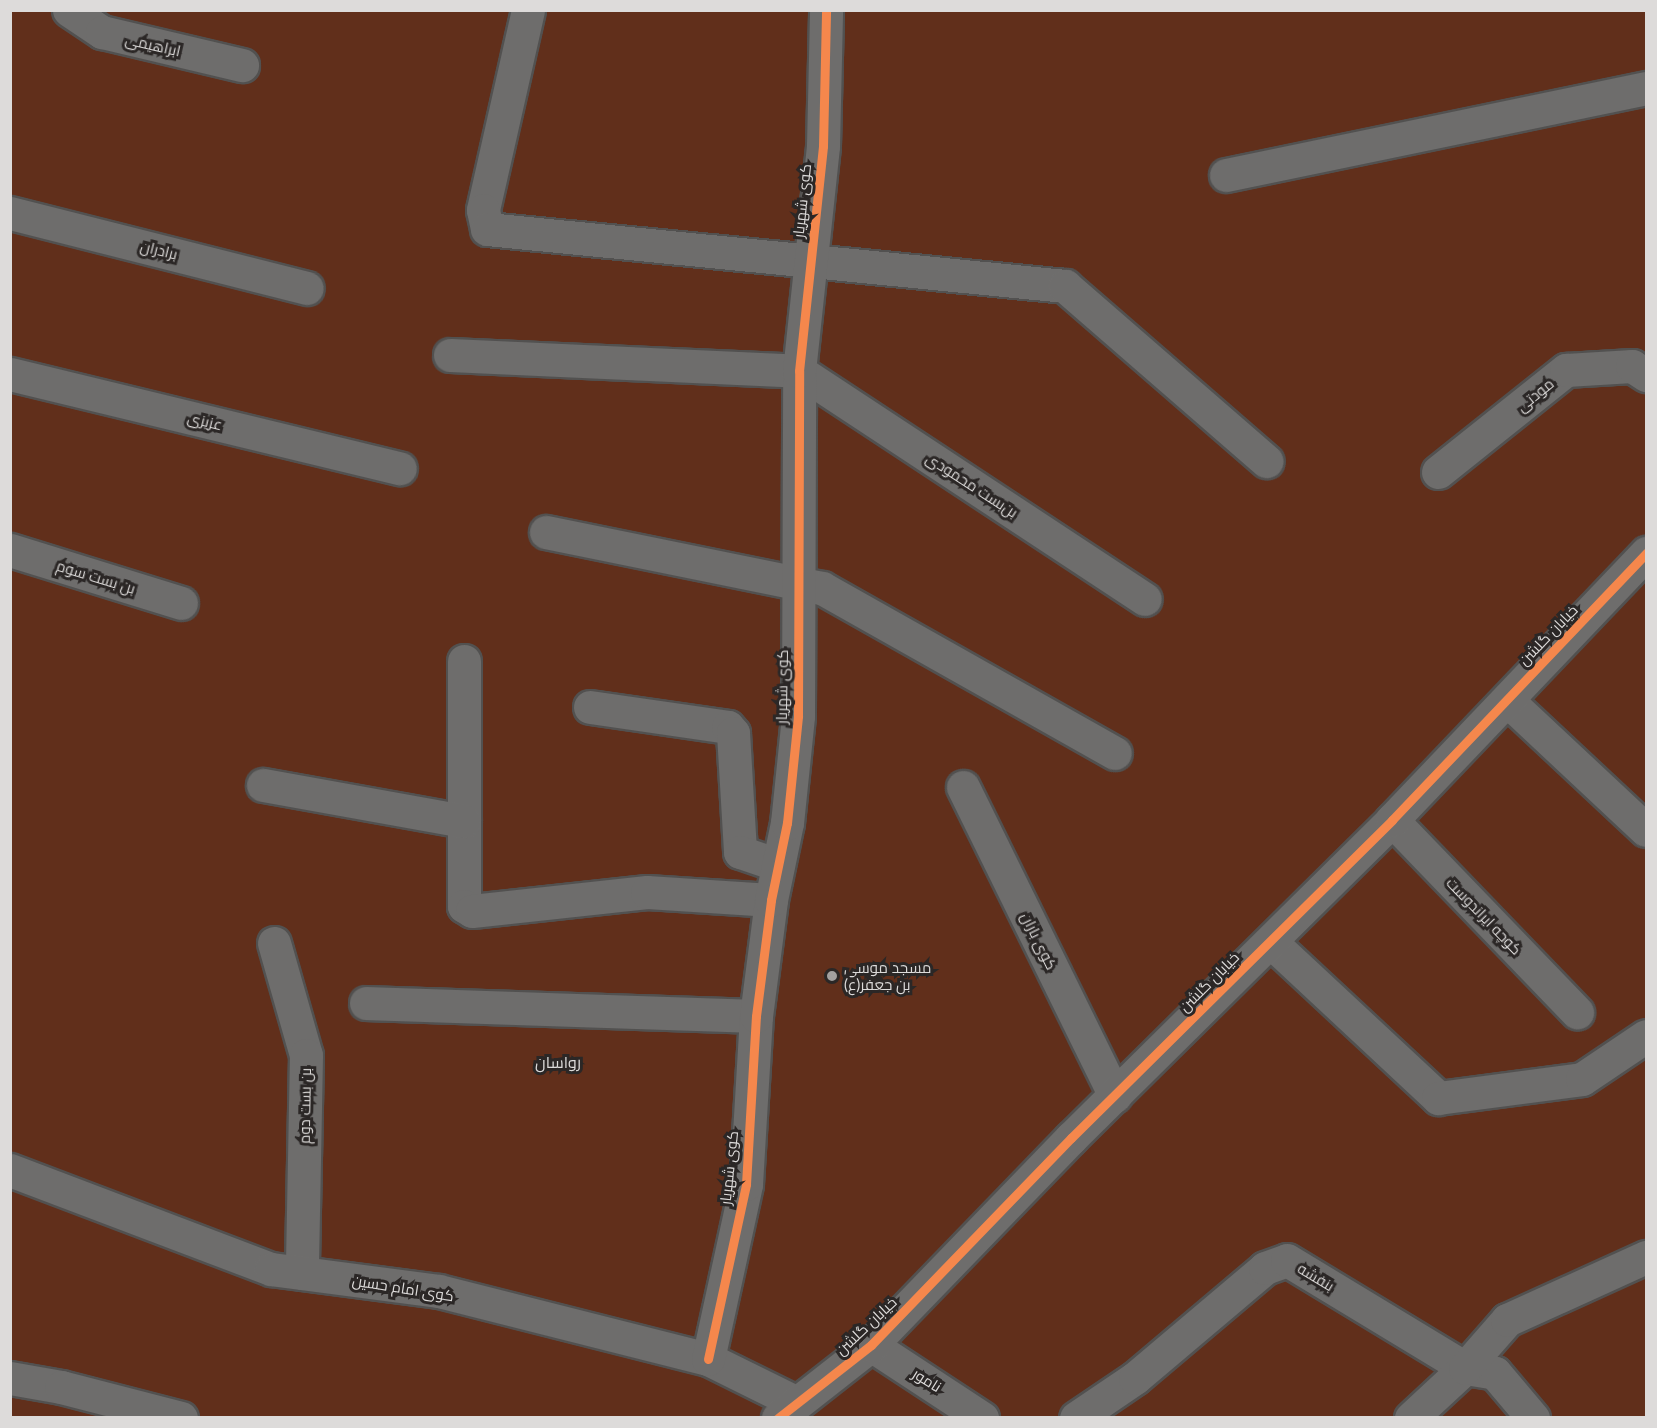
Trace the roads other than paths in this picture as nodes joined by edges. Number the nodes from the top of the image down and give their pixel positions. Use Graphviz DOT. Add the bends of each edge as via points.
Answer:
graph roads {
  1 [pos="69,10"];
  2 [pos="528,10"];
  3 [pos="826,10"];
  4 [pos="242,65"];
  5 [pos="1647,88"];
  6 [pos="1226,175"];
  7 [pos="10,213"];
  8 [pos="811,261"];
  9 [pos="307,288"];
  10 [pos="450,355"];
  11 [pos="799,371"];
  12 [pos="10,374"];
  13 [pos="1647,375"];
  14 [pos="1266,462"];
  15 [pos="400,468"];
  16 [pos="1438,472"];
  17 [pos="546,532"];
  18 [pos="10,550"];
  19 [pos="1647,554"];
  20 [pos="798,582"];
  21 [pos="1145,599"];
  22 [pos="181,603"];
  23 [pos="464,661"];
  24 [pos="1507,700"];
  25 [pos="590,707"];
  26 [pos="1115,753"];
  27 [pos="263,785"];
  28 [pos="963,787"];
  29 [pos="1392,820"];
  30 [pos="464,821"];
  31 [pos="1647,830"];
  32 [pos="778,865"];
  33 [pos="771,900"];
  34 [pos="1271,942"];
  35 [pos="274,943"];
  36 [pos="366,1003"];
  37 [pos="1577,1012"];
  38 [pos="756,1016"];
  39 [pos="1647,1036"];
  40 [pos="1115,1096"];
  41 [pos="10,1170"];
  42 [pos="1647,1257"];
  43 [pos="302,1273"];
  44 [pos="871,1346"];
  45 [pos="708,1359"];
  46 [pos="1465,1368"];
  47 [pos="10,1378"];
  48 [pos="788,1410"];
  49 [pos="181,1418"];
  50 [pos="982,1418"];
  51 [pos="1076,1418"];
  52 [pos="1411,1418"];
  53 [pos="1533,1418"];
  1 -- 4 [label="street, ابراهیمی" via="102,32"];
  2 -- 8 [label="street" via="483,210 487,229"];
  3 -- 8 [label="street, کوی شهریار" via="823,146"];
  5 -- 6 [label="street"];
  7 -- 9 [label="street, برادران"];
  8 -- 11 [label="street, کوی شهریار"];
  8 -- 14 [label="street" via="1065,286"];
  10 -- 11 [label="street"];
  11 -- 20 [label="street, کوی شهریار"];
  11 -- 21 [label="street, بن‌بست محمودی"];
  12 -- 15 [label="street, عزیزی"];
  13 -- 16 [label="street, مودتی" via="1632,366 1566,369"];
  17 -- 20 [label="street"];
  18 -- 22 [label="street, بن بست سوم"];
  19 -- 24 [label="street, خیابان گلشن"];
  20 -- 26 [label="street" via="822,588"];
  20 -- 32 [label="street, کوی شهریار" via="798,716 787,823"];
  23 -- 30 [label="street"];
  24 -- 29 [label="street, خیابان گلشن"];
  24 -- 31 [label="street"];
  25 -- 32 [label="street" via="728,727 734,734 740,852"];
  27 -- 30 [label="street"];
  28 -- 40 [label="street, کوی باران"];
  29 -- 34 [label="street, خیابان گلشن"];
  29 -- 37 [label="street, کوچه ایراندوست"];
  30 -- 33 [label="street" via="464,906 472,911 647,892"];
  32 -- 33 [label="street, کوی شهریار"];
  33 -- 38 [label="street, کوی شهریار"];
  34 -- 39 [label="street" via="1438,1098 1582,1079"];
  34 -- 40 [label="street, خیابان گلشن"];
  35 -- 43 [label="street, بن بست دوم" via="306,1055"];
  36 -- 38 [label="street"];
  38 -- 45 [label="street, کوی شهریار" via="746,1184"];
  40 -- 44 [label="street, خیابان گلشن"];
  41 -- 43 [label="street, کوی امام حسین" via="271,1269"];
  42 -- 46 [label="street" via="1507,1320"];
  43 -- 45 [label="street, کوی امام حسین" via="439,1292"];
  44 -- 48 [label="street, خیابان گلشن"];
  44 -- 50 [label="street, نامور"];
  45 -- 48 [label="street, کوی امام حسین"];
  46 -- 51 [label="street, بنفشه" via="1287,1260 1265,1268 1135,1378"];
  46 -- 52 [label="street"];
  46 -- 53 [label="street, بنفشه" via="1495,1373"];
  47 -- 49 [label="street"];
}
